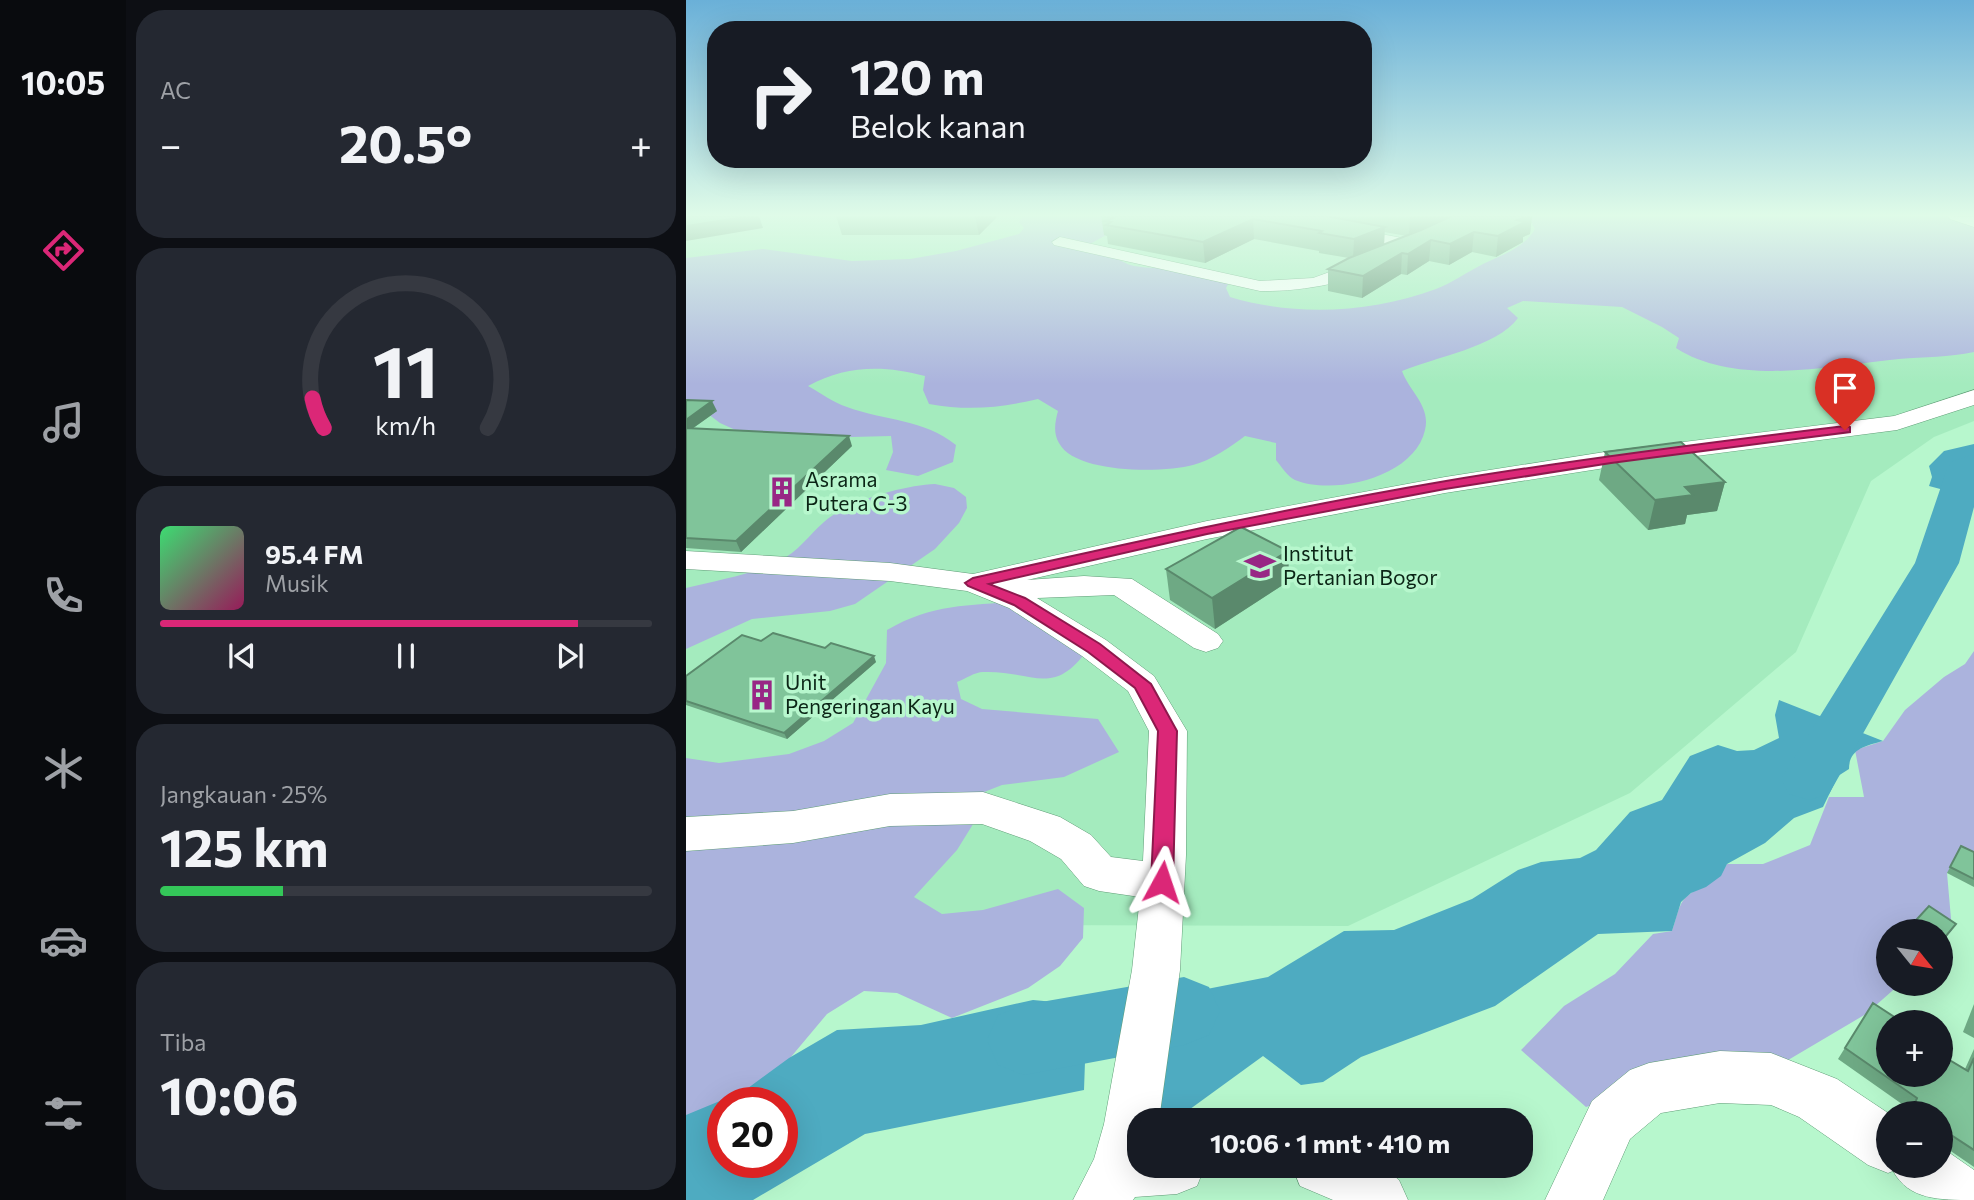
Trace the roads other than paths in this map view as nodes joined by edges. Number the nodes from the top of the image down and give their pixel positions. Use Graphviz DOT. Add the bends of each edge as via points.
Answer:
graph roads {
  1 [pos="1196,272"];
  2 [pos="1343,272"];
  3 [pos="1974,397"];
  4 [pos="686,560"];
  5 [pos="985,587"];
  6 [pos="1206,641"];
  7 [pos="686,834"];
  8 [pos="1162,882"];
  9 [pos="1876,1137"];
  10 [pos="1117,1165"];
  11 [pos="1351,1178"];
  12 [pos="1936,1178"];
  13 [pos="1379,1200"];
  14 [pos="1574,1200"];
  15 [pos="1968,1200"];
  1 -- 2 [label="street" via="1286,287 1315,284"];
  3 -- 5 [label="street" via="1897,423 1611,459 1207,530"];
  4 -- 5 [label="street" via="890,572"];
  5 -- 6 [label="street" via="1122,586"];
  5 -- 8 [label="street" via="1020,601 1142,684 1168,731"];
  7 -- 8 [label="street" via="793,827 890,810 983,808 1045,829 1076,847 1099,873"];
  8 -- 10 [label="street" via="1156,970"];
  9 -- 14 [label="street" via="1818,1098 1771,1080 1720,1077 1649,1089 1611,1120"];
  11 -- 13 [label="street"];
  12 -- 15 [label="street"];
}
